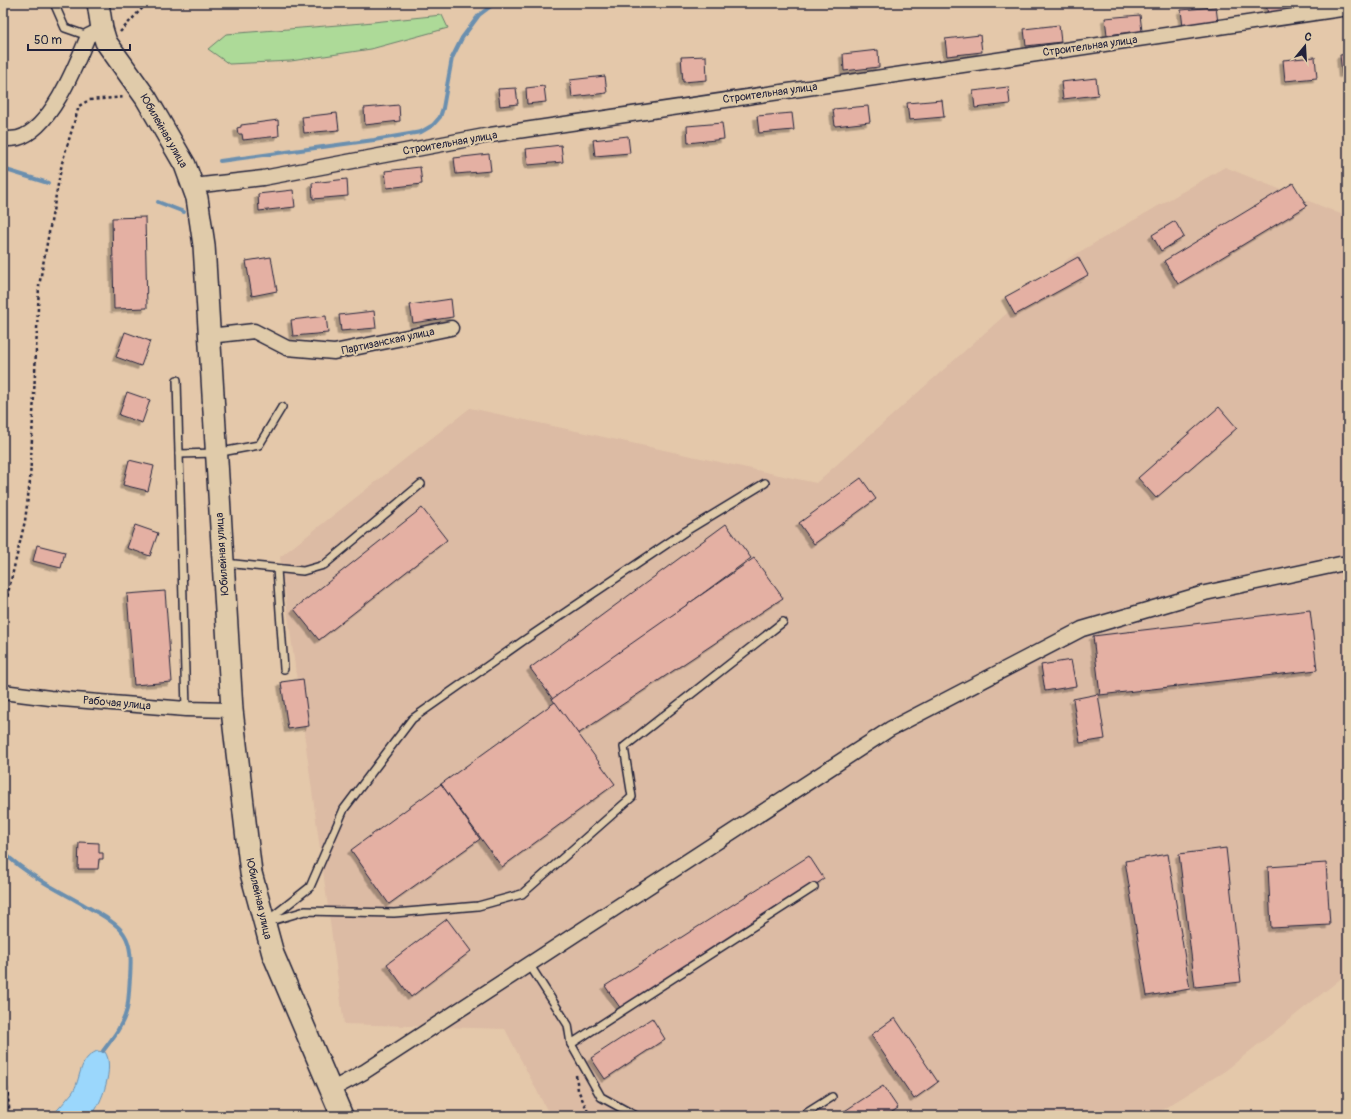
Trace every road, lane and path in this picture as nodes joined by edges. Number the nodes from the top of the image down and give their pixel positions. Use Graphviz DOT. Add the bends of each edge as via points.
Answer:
graph roads {
  1 [pos="54,3"];
  2 [pos="98,3"];
  3 [pos="147,3"];
  4 [pos="1348,8"];
  5 [pos="99,37"];
  6 [pos="146,98"];
  7 [pos="3,139"];
  8 [pos="193,186"];
  9 [pos="451,328"];
  10 [pos="209,336"];
  11 [pos="177,380"];
  12 [pos="282,408"];
  13 [pos="216,453"];
  14 [pos="179,454"];
  15 [pos="765,483"];
  16 [pos="421,484"];
  17 [pos="223,563"];
  18 [pos="1348,564"];
  19 [pos="277,569"];
  20 [pos="3,614"];
  21 [pos="783,622"];
  22 [pos="284,669"];
  23 [pos="3,692"];
  24 [pos="186,709"];
  25 [pos="232,710"];
  26 [pos="814,887"];
  27 [pos="264,924"];
  28 [pos="529,964"];
  29 [pos="571,1044"];
  30 [pos="3,1052"];
  31 [pos="331,1090"];
  32 [pos="832,1096"];
  33 [pos="10,1116"];
  34 [pos="342,1116"];
  35 [pos="636,1116"];
  36 [pos="802,1116"];
  1 -- 5 [label="lane" via="65,28"];
  2 -- 5 [label="main road, Юбилейная улица"];
  3 -- 5 [label="path" via="136,14"];
  4 -- 8 [label="street, Строительная улица" via="490,135 263,178"];
  5 -- 6 [label="main road, Юбилейная улица"];
  5 -- 7 [label="street" via="40,124 19,138"];
  6 -- 8 [label="main road, Юбилейная улица" via="186,165"];
  6 -- 20 [label="path" via="132,96 89,100 79,106 62,163 39,286 27,506"];
  8 -- 10 [label="main road, Юбилейная улица" via="204,245"];
  9 -- 10 [label="street, Партизанская улица" via="334,352 287,348 254,331"];
  10 -- 13 [label="main road, Юбилейная улица"];
  11 -- 14 [label="lane"];
  12 -- 13 [label="lane" via="259,445"];
  13 -- 14 [label="lane"];
  13 -- 17 [label="main road, Юбилейная улица"];
  14 -- 24 [label="lane"];
  15 -- 27 [label="lane" via="686,531 412,719 344,809 310,887"];
  16 -- 19 [label="lane" via="324,565 303,571"];
  17 -- 19 [label="lane"];
  17 -- 25 [label="main road, Юбилейная улица"];
  18 -- 28 [label="street" via="1205,593 1082,629 890,729"];
  19 -- 22 [label="lane"];
  21 -- 27 [label="lane" via="624,747 632,797 522,894 478,906 394,913 305,911"];
  23 -- 24 [label="street, Рабочая улица"];
  24 -- 25 [label="street, Рабочая улица"];
  25 -- 27 [label="main road, Юбилейная улица" via="251,873"];
  26 -- 29 [label="lane"];
  27 -- 31 [label="main road, Юбилейная улица" via="273,954"];
  28 -- 29 [label="lane" via="568,1025"];
  28 -- 31 [label="street" via="364,1072"];
  29 -- 35 [label="lane" via="601,1097"];
  30 -- 33 [label="path"];
  31 -- 34 [label="main road, Юбилейная улица"];
  32 -- 36 [label="lane"];
}
